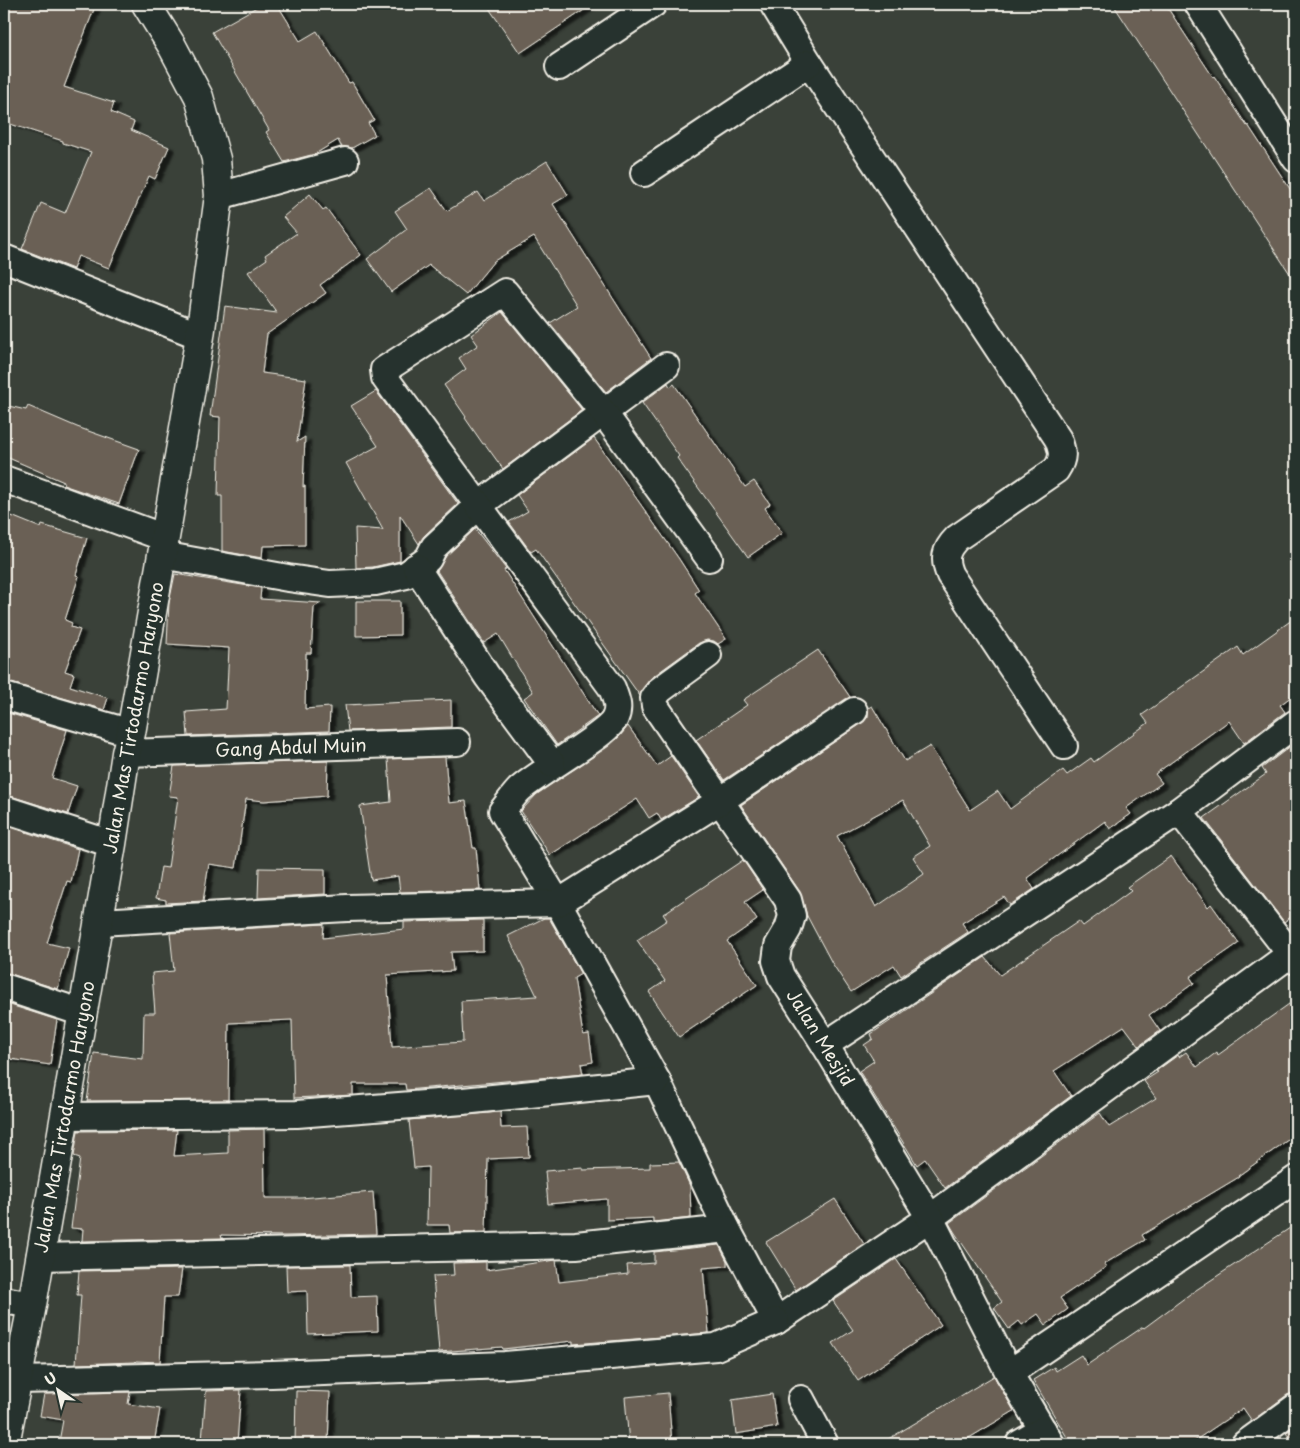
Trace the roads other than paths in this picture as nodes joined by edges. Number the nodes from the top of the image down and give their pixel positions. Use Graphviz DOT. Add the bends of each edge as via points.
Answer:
graph roads {
  1 [pos="146,4"];
  2 [pos="654,4"];
  3 [pos="773,4"];
  4 [pos="1198,4"];
  5 [pos="809,63"];
  6 [pos="559,67"];
  7 [pos="1296,159"];
  8 [pos="345,161"];
  9 [pos="644,173"];
  10 [pos="219,196"];
  11 [pos="4,258"];
  12 [pos="200,336"];
  13 [pos="666,366"];
  14 [pos="604,412"];
  15 [pos="4,479"];
  16 [pos="479,505"];
  17 [pos="164,546"];
  18 [pos="709,558"];
  19 [pos="416,567"];
  20 [pos="708,655"];
  21 [pos="4,696"];
  22 [pos="854,711"];
  23 [pos="1296,723"];
  24 [pos="457,742"];
  25 [pos="129,743"];
  26 [pos="1064,746"];
  27 [pos="552,764"];
  28 [pos="720,801"];
  29 [pos="4,809"];
  30 [pos="1179,811"];
  31 [pos="112,844"];
  32 [pos="558,903"];
  33 [pos="99,922"];
  34 [pos="1294,955"];
  35 [pos="4,987"];
  36 [pos="83,1013"];
  37 [pos="825,1045"];
  38 [pos="657,1081"];
  39 [pos="65,1116"];
  40 [pos="1296,1179"];
  41 [pos="930,1218"];
  42 [pos="727,1229"];
  43 [pos="40,1257"];
  44 [pos="4,1300"];
  45 [pos="32,1305"];
  46 [pos="776,1321"];
  47 [pos="1009,1373"];
  48 [pos="19,1380"];
  49 [pos="801,1399"];
  50 [pos="1296,1407"];
  51 [pos="1047,1437"];
  52 [pos="5,1444"];
  53 [pos="825,1444"];
  54 [pos="1019,1444"];
  55 [pos="1245,1444"];
  1 -- 10 [label="street, Jalan Mas Tirtodarmo Haryono" via="199,97 216,159"];
  2 -- 6 [label="street"];
  3 -- 5 [label="street"];
  4 -- 7 [label="street"];
  5 -- 9 [label="street"];
  5 -- 26 [label="street" via="1052,431 1062,451 1062,460 1056,470 957,538 945,554 950,575"];
  8 -- 10 [label="street"];
  10 -- 12 [label="street, Jalan Mas Tirtodarmo Haryono"];
  11 -- 12 [label="street"];
  12 -- 17 [label="street, Jalan Mas Tirtodarmo Haryono"];
  13 -- 14 [label="street"];
  14 -- 16 [label="street"];
  14 -- 16 [label="street" via="505,292 390,365 384,370 384,378"];
  14 -- 18 [label="street"];
  15 -- 17 [label="street"];
  16 -- 19 [label="street" via="434,547 428,559"];
  16 -- 27 [label="street" via="608,682 618,704 615,719 608,728"];
  17 -- 19 [label="street" via="288,578 330,584 375,582 406,575"];
  17 -- 25 [label="street, Jalan Mas Tirtodarmo Haryono"];
  19 -- 27 [label="street" via="487,676"];
  20 -- 28 [label="street, Jalan Mesjid" via="660,690 654,698 655,706"];
  21 -- 25 [label="street, Gang Abdul Muin"];
  22 -- 28 [label="street"];
  23 -- 30 [label="street"];
  24 -- 25 [label="street, Gang Abdul Muin"];
  25 -- 31 [label="street, Jalan Mas Tirtodarmo Haryono"];
  27 -- 32 [label="street" via="519,790 502,811"];
  28 -- 32 [label="street"];
  28 -- 37 [label="street, Jalan Mesjid" via="788,900 792,916 778,946 776,961 781,976"];
  29 -- 31 [label="street"];
  30 -- 34 [label="street"];
  30 -- 37 [label="street"];
  31 -- 33 [label="street, Jalan Mas Tirtodarmo Haryono"];
  32 -- 33 [label="street" via="347,908"];
  32 -- 38 [label="street"];
  33 -- 36 [label="street, Jalan Mas Tirtodarmo Haryono"];
  34 -- 41 [label="street"];
  35 -- 36 [label="street"];
  36 -- 39 [label="street, Jalan Mas Tirtodarmo Haryono"];
  37 -- 41 [label="street, Jalan Mesjid"];
  38 -- 39 [label="street" via="297,1114"];
  38 -- 42 [label="street"];
  39 -- 43 [label="street, Jalan Mas Tirtodarmo Haryono"];
  40 -- 47 [label="street"];
  41 -- 46 [label="street"];
  41 -- 47 [label="street, Jalan Mesjid"];
  42 -- 43 [label="street" via="576,1245"];
  42 -- 46 [label="street"];
  43 -- 45 [label="street, Jalan Mas Tirtodarmo Haryono"];
  44 -- 45 [label="street"];
  45 -- 48 [label="street, Jalan Mas Tirtodarmo Haryono"];
  46 -- 48 [label="street" via="716,1347 505,1365"];
  47 -- 51 [label="street, Jalan Mesjid"];
  48 -- 52 [label="street, Jalan Mas Tirtodarmo Haryono"];
  49 -- 53 [label="street"];
  50 -- 55 [label="street"];
  51 -- 54 [label="street"];
}
